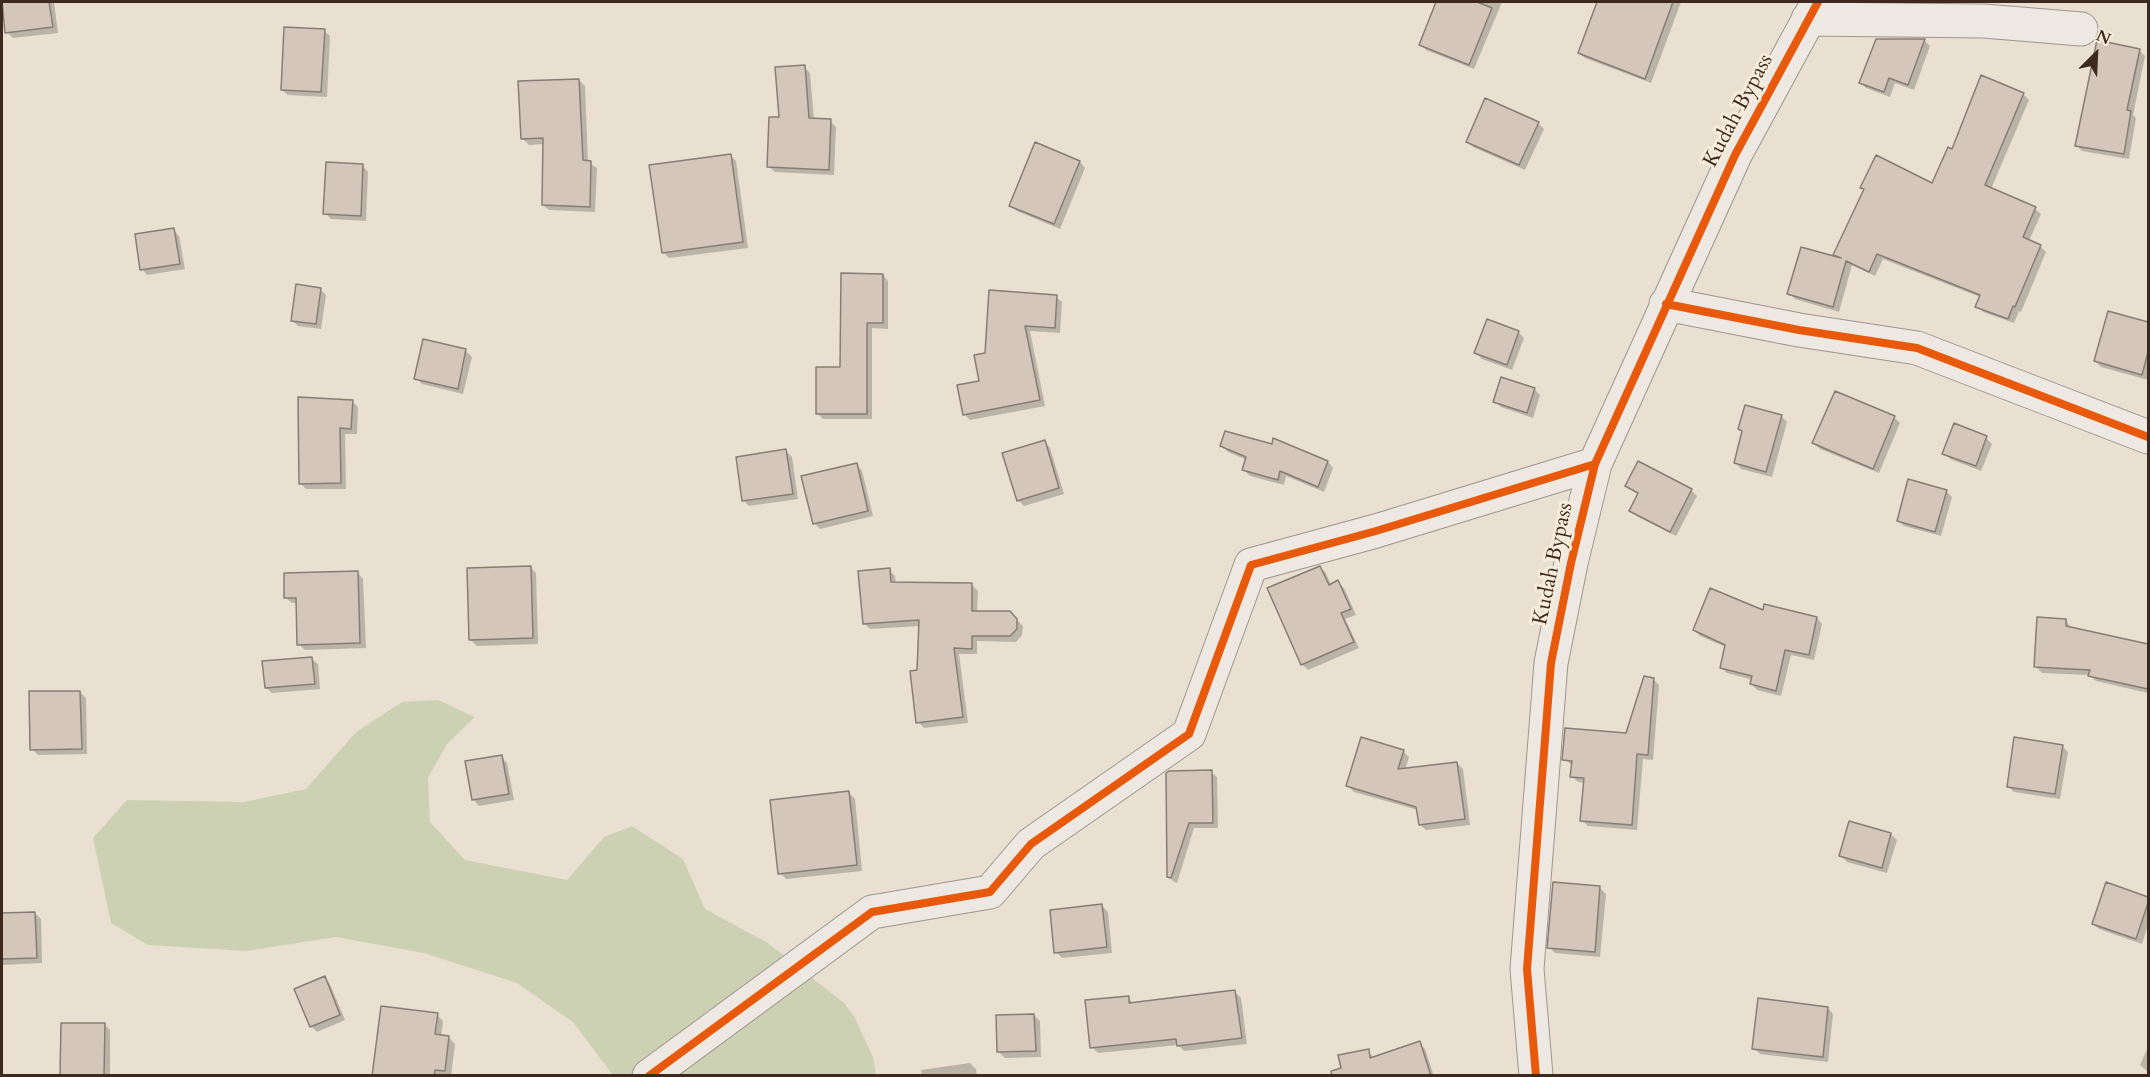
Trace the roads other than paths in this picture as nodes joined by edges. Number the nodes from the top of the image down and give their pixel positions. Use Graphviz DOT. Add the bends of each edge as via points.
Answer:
graph roads {
  1 [pos="1813,10"];
  2 [pos="2081,29"];
  3 [pos="1666,304"];
  4 [pos="2148,437"];
  5 [pos="1595,464"];
  6 [pos="649,1076"];
  7 [pos="1536,1076"];
  1 -- 2 [label="street" via="1886,21 1984,21"];
  1 -- 3 [label="street, Kudah Bypass" via="1735,155"];
  3 -- 4 [label="street" via="1917,348"];
  3 -- 5 [label="street, Kudah Bypass"];
  5 -- 6 [label="street" via="1251,565 1189,734 1031,844 990,892 872,912"];
  5 -- 7 [label="street, Kudah Bypass" via="1551,663 1527,969"];
}
